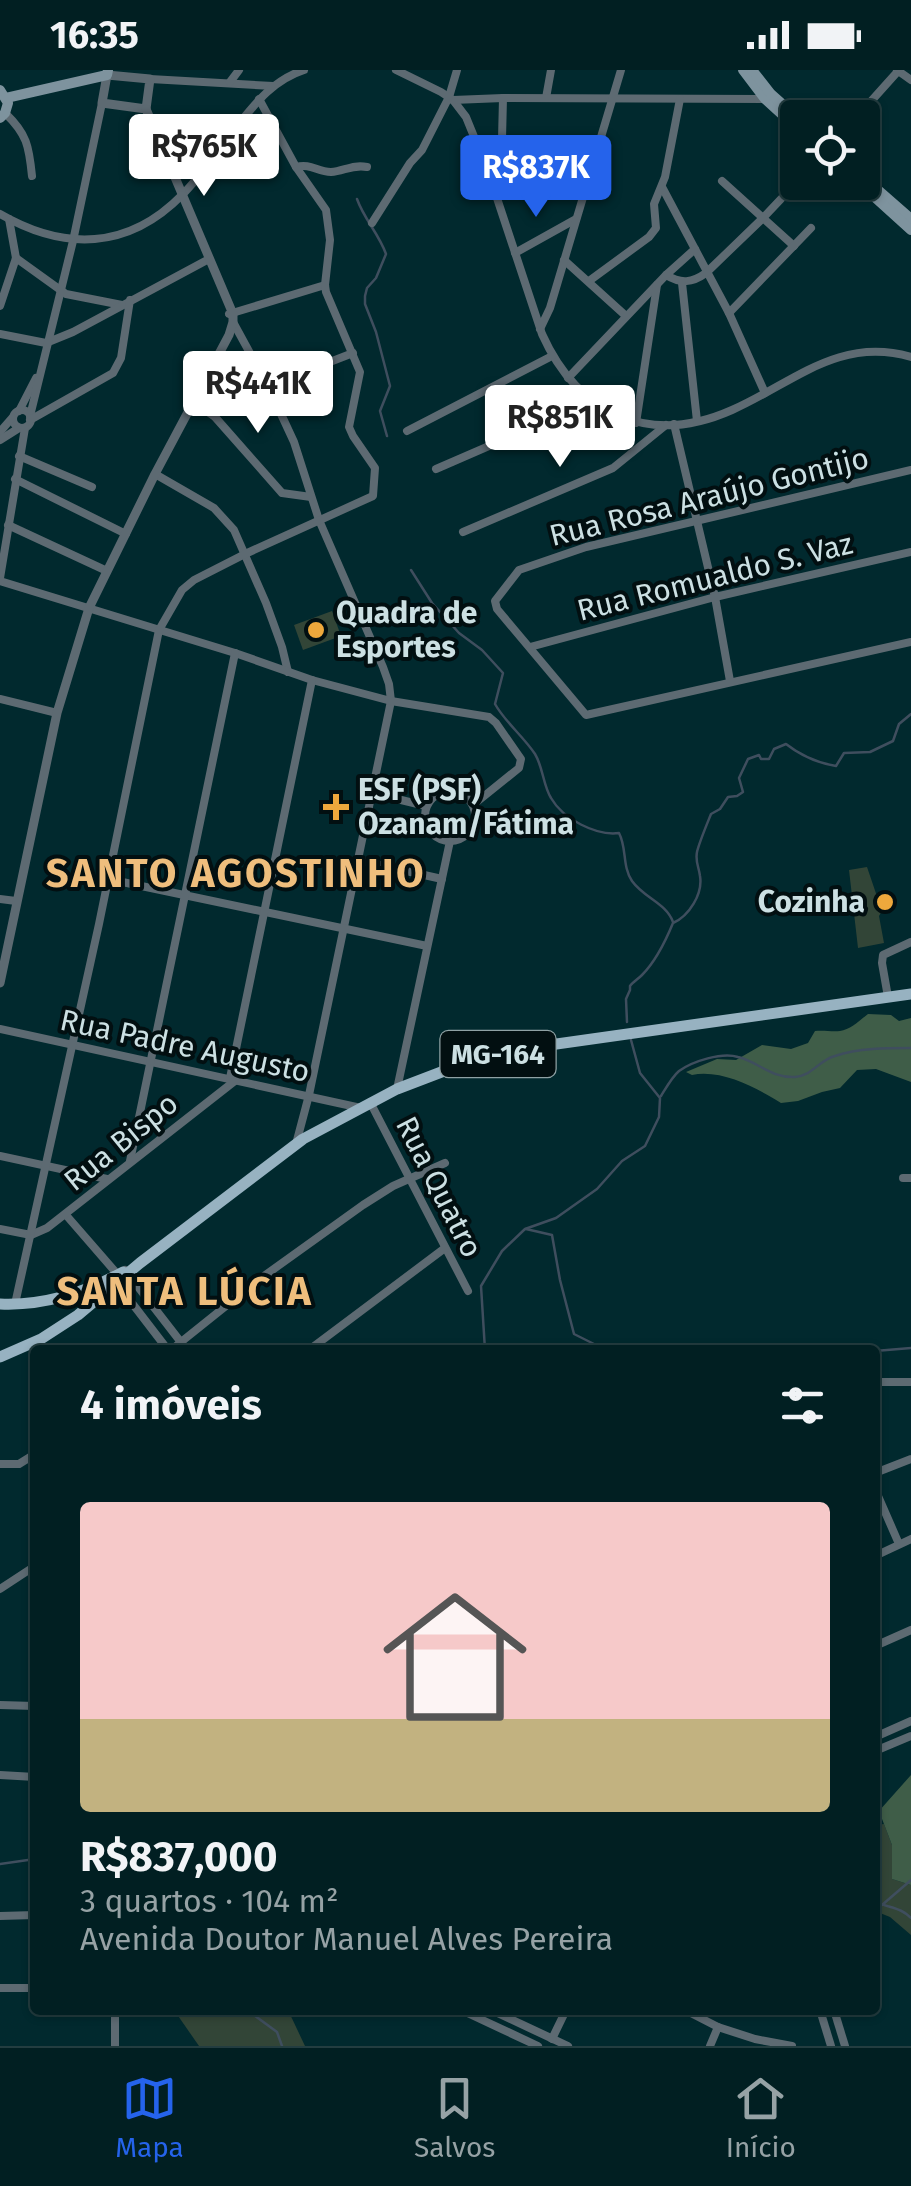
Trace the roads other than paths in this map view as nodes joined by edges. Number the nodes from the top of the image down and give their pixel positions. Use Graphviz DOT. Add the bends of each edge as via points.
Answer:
graph roads {
  1 [pos="66,70"];
  2 [pos="239,70"];
  3 [pos="304,70"];
  4 [pos="396,70"];
  5 [pos="457,70"];
  6 [pos="551,70"];
  7 [pos="621,70"];
  8 [pos="743,70"];
  9 [pos="752,70"];
  10 [pos="766,70"];
  11 [pos="898,70"];
  12 [pos="107,73"];
  13 [pos="152,74"];
  14 [pos="911,80"];
  15 [pos="230,82"];
  16 [pos="762,83"];
  17 [pos="69,84"];
  18 [pos="273,86"];
  19 [pos="2,90"];
  20 [pos="260,98"];
  21 [pos="502,98"];
  22 [pos="546,98"];
  23 [pos="613,98"];
  24 [pos="680,98"];
  25 [pos="451,99"];
  26 [pos="765,99"];
  27 [pos="780,100"];
  28 [pos="872,100"];
  29 [pos="102,103"];
  30 [pos="146,109"];
  31 [pos="780,113"];
  32 [pos="2,117"];
  33 [pos="508,153"];
  34 [pos="595,157"];
  35 [pos="367,166"];
  36 [pos="296,167"];
  37 [pos="32,176"];
  38 [pos="722,181"];
  39 [pos="662,186"];
  40 [pos="182,196"];
  41 [pos="496,196"];
  42 [pos="880,197"];
  43 [pos="780,200"];
  44 [pos="0,214"];
  45 [pos="9,219"];
  46 [pos="576,219"];
  47 [pos="762,219"];
  48 [pos="372,224"];
  49 [pos="910,225"];
  50 [pos="811,228"];
  51 [pos="73,240"];
  52 [pos="794,246"];
  53 [pos="695,249"];
  54 [pos="515,253"];
  55 [pos="16,258"];
  56 [pos="209,259"];
  57 [pos="564,260"];
  58 [pos="706,274"];
  59 [pos="666,275"];
  60 [pos="589,281"];
  61 [pos="682,283"];
  62 [pos="325,285"];
  63 [pos="657,285"];
  64 [pos="60,290"];
  65 [pos="126,302"];
  66 [pos="0,306"];
  67 [pos="729,313"];
  68 [pos="230,315"];
  69 [pos="626,316"];
  70 [pos="540,329"];
  71 [pos="0,334"];
  72 [pos="46,343"];
  73 [pos="353,353"];
  74 [pos="552,356"];
  75 [pos="911,357"];
  76 [pos="40,370"];
  77 [pos="568,378"];
  78 [pos="268,386"];
  79 [pos="765,394"];
  80 [pos="593,401"];
  81 [pos="194,402"];
  82 [pos="17,413"];
  83 [pos="696,421"];
  84 [pos="636,422"];
  85 [pos="26,423"];
  86 [pos="670,424"];
  87 [pos="407,431"];
  88 [pos="0,432"];
  89 [pos="0,440"];
  90 [pos="19,456"];
  91 [pos="436,469"];
  92 [pos="911,470"];
  93 [pos="156,474"];
  94 [pos="15,479"];
  95 [pos="92,488"];
  96 [pos="311,497"];
  97 [pos="320,520"];
  98 [pos="696,520"];
  99 [pos="8,528"];
  100 [pos="463,532"];
  101 [pos="126,534"];
  102 [pos="0,542"];
  103 [pos="911,552"];
  104 [pos="245,554"];
  105 [pos="108,571"];
  106 [pos="0,580"];
  107 [pos="715,598"];
  108 [pos="89,608"];
  109 [pos="159,630"];
  110 [pos="911,642"];
  111 [pos="530,647"];
  112 [pos="236,654"];
  113 [pos="288,672"];
  114 [pos="312,680"];
  115 [pos="730,681"];
  116 [pos="0,699"];
  117 [pos="390,701"];
  118 [pos="56,713"];
  119 [pos="372,793"];
  120 [pos="472,805"];
  121 [pos="426,806"];
  122 [pos="450,841"];
  123 [pos="358,860"];
  124 [pos="108,879"];
  125 [pos="442,879"];
  126 [pos="185,894"];
  127 [pos="0,898"];
  128 [pos="16,902"];
  129 [pos="264,911"];
  130 [pos="342,929"];
  131 [pos="911,942"];
  132 [pos="427,946"];
  133 [pos="0,984"];
  134 [pos="911,994"];
  135 [pos="888,997"];
  136 [pos="0,1029"];
  137 [pos="72,1044"];
  138 [pos="151,1061"];
  139 [pos="233,1079"];
  140 [pos="398,1090"];
  141 [pos="309,1095"];
  142 [pos="366,1105"];
  143 [pos="296,1144"];
  144 [pos="0,1156"];
  145 [pos="130,1161"];
  146 [pos="445,1163"];
  147 [pos="46,1165"];
  148 [pos="409,1178"];
  149 [pos="107,1179"];
  150 [pos="66,1215"];
  151 [pos="0,1229"];
  152 [pos="30,1236"];
  153 [pos="446,1248"];
  154 [pos="118,1277"];
  155 [pos="468,1291"];
  156 [pos="67,1296"];
  157 [pos="0,1304"];
  158 [pos="15,1304"];
  159 [pos="78,1315"];
  160 [pos="166,1345"];
  161 [pos="183,1345"];
  162 [pos="185,1345"];
  163 [pos="316,1345"];
  164 [pos="0,1357"];
  165 [pos="880,1382"];
  166 [pos="911,1382"];
  167 [pos="30,1457"];
  168 [pos="911,1458"];
  169 [pos="0,1464"];
  170 [pos="880,1471"];
  171 [pos="880,1500"];
  172 [pos="911,1538"];
  173 [pos="899,1544"];
  174 [pos="880,1554"];
  175 [pos="30,1569"];
  176 [pos="0,1589"];
  177 [pos="911,1630"];
  178 [pos="880,1644"];
  179 [pos="0,1705"];
  180 [pos="30,1706"];
  181 [pos="911,1721"];
  182 [pos="880,1735"];
  183 [pos="911,1736"];
  184 [pos="880,1750"];
  185 [pos="0,1775"];
  186 [pos="30,1777"];
  187 [pos="0,1916"];
  188 [pos="30,1916"];
  189 [pos="0,1988"];
  190 [pos="30,1988"];
  191 [pos="115,2015"];
  192 [pos="472,2015"];
  193 [pos="502,2015"];
  194 [pos="564,2015"];
  195 [pos="698,2015"];
  196 [pos="821,2015"];
  197 [pos="836,2015"];
  198 [pos="718,2027"];
  199 [pos="552,2038"];
  200 [pos="115,2046"];
  201 [pos="538,2046"];
  202 [pos="568,2046"];
  203 [pos="710,2046"];
  204 [pos="792,2046"];
  205 [pos="830,2046"];
  206 [pos="845,2046"];
  1 -- 17 [label="street"];
  2 -- 15 [label="street"];
  3 -- 18 [label="street"];
  4 -- 25 [label="street"];
  5 -- 25 [label="street"];
  6 -- 22 [label="street"];
  7 -- 23 [label="street"];
  8 -- 26 [label="main road"];
  9 -- 16 [label="main road"];
  10 -- 16 [label="street"];
  11 -- 14 [label="street"];
  11 -- 28 [label="street"];
  12 -- 13 [label="street"];
  12 -- 17 [label="main road"];
  12 -- 29 [label="street"];
  13 -- 15 [label="street"];
  13 -- 30 [label="street"];
  15 -- 18 [label="street"];
  16 -- 27 [label="main road"];
  17 -- 19 [label="main road"];
  18 -- 20 [label="street"];
  19 -- 32 [label="main road"];
  20 -- 36 [label="street"];
  20 -- 40 [label="street"];
  21 -- 22 [label="street"];
  21 -- 25 [label="street"];
  21 -- 33 [label="street"];
  22 -- 23 [label="street"];
  23 -- 24 [label="street"];
  23 -- 34 [label="street"];
  24 -- 26 [label="street"];
  24 -- 39 [label="street"];
  25 -- 41 [label="street" via="474,134"];
  25 -- 48 [label="street"];
  26 -- 31 [label="main road"];
  29 -- 30 [label="street"];
  29 -- 51 [label="street"];
  30 -- 40 [label="street"];
  32 -- 37 [label="street" via="21,128"];
  34 -- 41 [label="street"];
  34 -- 46 [label="street"];
  35 -- 36 [label="street" via="326,172"];
  36 -- 62 [label="street" via="326,210"];
  38 -- 47 [label="street"];
  39 -- 53 [label="street"];
  39 -- 60 [label="street" via="653,233"];
  40 -- 51 [label="street" via="135,229"];
  40 -- 56 [label="street"];
  41 -- 54 [label="street"];
  42 -- 49 [label="main road"];
  43 -- 47 [label="street"];
  44 -- 45 [label="street"];
  45 -- 51 [label="street"];
  45 -- 55 [label="street"];
  46 -- 54 [label="street"];
  46 -- 57 [label="street"];
  47 -- 52 [label="street"];
  47 -- 58 [label="street"];
  50 -- 52 [label="street"];
  51 -- 64 [label="street"];
  52 -- 67 [label="street"];
  53 -- 58 [label="street"];
  53 -- 59 [label="street"];
  54 -- 70 [label="street"];
  55 -- 64 [label="street"];
  55 -- 66 [label="street"];
  56 -- 65 [label="street"];
  56 -- 68 [label="street"];
  57 -- 60 [label="street"];
  57 -- 70 [label="street"];
  58 -- 61 [label="street"];
  58 -- 67 [label="street"];
  59 -- 61 [label="street"];
  59 -- 63 [label="street"];
  60 -- 69 [label="street"];
  61 -- 83 [label="street"];
  62 -- 68 [label="street"];
  62 -- 73 [label="street"];
  63 -- 69 [label="street"];
  63 -- 84 [label="street"];
  64 -- 65 [label="street"];
  64 -- 72 [label="street"];
  65 -- 72 [label="street"];
  65 -- 85 [label="street" via="114,372"];
  67 -- 79 [label="street"];
  68 -- 78 [label="street"];
  68 -- 81 [label="street" via="224,344"];
  69 -- 77 [label="street"];
  70 -- 74 [label="street"];
  71 -- 72 [label="street"];
  72 -- 76 [label="street"];
  73 -- 78 [label="street"];
  73 -- 97 [label="street" via="360,372 349,426 375,468 373,496"];
  74 -- 77 [label="street"];
  74 -- 87 [label="street"];
  75 -- 79 [label="street" via="882,351 841,356"];
  76 -- 82 [label="street"];
  76 -- 85 [label="street"];
  77 -- 80 [label="street"];
  78 -- 96 [label="street"];
  79 -- 83 [label="street"];
  80 -- 84 [label="street"];
  80 -- 91 [label="street"];
  81 -- 93 [label="street"];
  81 -- 96 [label="street" via="282,493"];
  82 -- 85 [label="street" via="26,412"];
  82 -- 85 [label="street" via="13,421"];
  82 -- 88 [label="street"];
  83 -- 86 [label="street"];
  84 -- 86 [label="street"];
  85 -- 89 [label="street"];
  85 -- 90 [label="street"];
  86 -- 98 [label="street"];
  86 -- 100 [label="street" via="613,468"];
  90 -- 94 [label="street"];
  90 -- 95 [label="street"];
  92 -- 98 [label="street, Rua Rosa Araújo Gontijo"];
  93 -- 101 [label="street"];
  93 -- 104 [label="street" via="226,518"];
  94 -- 99 [label="street"];
  94 -- 101 [label="street"];
  96 -- 97 [label="street"];
  97 -- 104 [label="street"];
  97 -- 117 [label="street" via="383,667"];
  98 -- 107 [label="street"];
  98 -- 111 [label="street, Rua Rosa Araújo Gontijo" via="519,570 495,601"];
  99 -- 102 [label="street"];
  99 -- 105 [label="street"];
  99 -- 106 [label="street"];
  101 -- 105 [label="street"];
  103 -- 107 [label="street, Rua Romualdo S. Vaz"];
  104 -- 109 [label="street" via="186,584"];
  104 -- 113 [label="street"];
  105 -- 108 [label="street"];
  106 -- 108 [label="street"];
  107 -- 111 [label="street, Rua Romualdo S. Vaz"];
  107 -- 115 [label="street"];
  108 -- 109 [label="street"];
  108 -- 118 [label="street"];
  109 -- 112 [label="street"];
  109 -- 124 [label="street"];
  110 -- 115 [label="street"];
  111 -- 115 [label="street" via="586,715"];
  112 -- 113 [label="street"];
  112 -- 126 [label="street"];
  113 -- 114 [label="street"];
  114 -- 117 [label="street"];
  114 -- 129 [label="street"];
  116 -- 118 [label="street"];
  117 -- 119 [label="street"];
  117 -- 120 [label="street" via="496,723 519,768"];
  118 -- 128 [label="street"];
  119 -- 121 [label="street"];
  119 -- 123 [label="street"];
  120 -- 121 [label="street" via="453,791 437,794"];
  120 -- 122 [label="street" via="471,829"];
  121 -- 122 [label="street" via="429,830"];
  122 -- 125 [label="street"];
  123 -- 125 [label="street"];
  123 -- 130 [label="street"];
  124 -- 126 [label="street"];
  124 -- 137 [label="street"];
  125 -- 132 [label="street"];
  126 -- 129 [label="street"];
  126 -- 138 [label="street"];
  127 -- 128 [label="street"];
  128 -- 133 [label="street"];
  129 -- 130 [label="street"];
  129 -- 139 [label="street"];
  130 -- 132 [label="street"];
  130 -- 141 [label="street"];
  131 -- 135 [label="street" via="883,955"];
  132 -- 140 [label="street"];
  134 -- 135 [label="main road, MG-164"];
  135 -- 140 [label="main road, MG-164" via="514,1050"];
  136 -- 137 [label="street, Rua Padre Augusto"];
  137 -- 138 [label="street, Rua Padre Augusto"];
  137 -- 147 [label="street"];
  138 -- 139 [label="street, Rua Padre Augusto"];
  138 -- 145 [label="street"];
  139 -- 141 [label="street, Rua Padre Augusto"];
  139 -- 145 [label="street, Rua Bispo"];
  140 -- 142 [label="main road, MG-164"];
  141 -- 142 [label="street, Rua Padre Augusto"];
  141 -- 143 [label="street"];
  142 -- 143 [label="main road, MG-164"];
  142 -- 148 [label="street, Rua Quatro"];
  143 -- 154 [label="main road, MG-164"];
  144 -- 147 [label="street"];
  145 -- 149 [label="street, Rua Bispo"];
  146 -- 148 [label="street"];
  147 -- 149 [label="street"];
  147 -- 152 [label="street"];
  148 -- 153 [label="street, Rua Quatro"];
  148 -- 162 [label="street" via="258,1281"];
  149 -- 150 [label="street, Rua Bispo"];
  150 -- 152 [label="street, Rua Bispo"];
  150 -- 154 [label="street"];
  151 -- 152 [label="street"];
  152 -- 158 [label="street"];
  153 -- 155 [label="street, Rua Quatro"];
  153 -- 163 [label="street"];
  154 -- 156 [label="main road"];
  154 -- 159 [label="main road"];
  154 -- 160 [label="street"];
  154 -- 161 [label="street"];
  156 -- 158 [label="main road"];
  156 -- 159 [label="main road" via="80,1301"];
  157 -- 158 [label="main road"];
  159 -- 164 [label="main road"];
  165 -- 166 [label="street"];
  167 -- 169 [label="street"];
  168 -- 170 [label="street"];
  171 -- 173 [label="street"];
  172 -- 173 [label="street"];
  173 -- 174 [label="street"];
  175 -- 176 [label="street"];
  177 -- 178 [label="street"];
  179 -- 180 [label="street"];
  181 -- 182 [label="street"];
  183 -- 184 [label="street"];
  185 -- 186 [label="street"];
  187 -- 188 [label="street"];
  189 -- 190 [label="street"];
  191 -- 200 [label="street"];
  192 -- 201 [label="street"];
  193 -- 199 [label="street"];
  194 -- 199 [label="street"];
  195 -- 198 [label="street"];
  196 -- 205 [label="street"];
  197 -- 206 [label="street"];
  198 -- 203 [label="street"];
  198 -- 204 [label="street"];
  199 -- 202 [label="street"];
}
